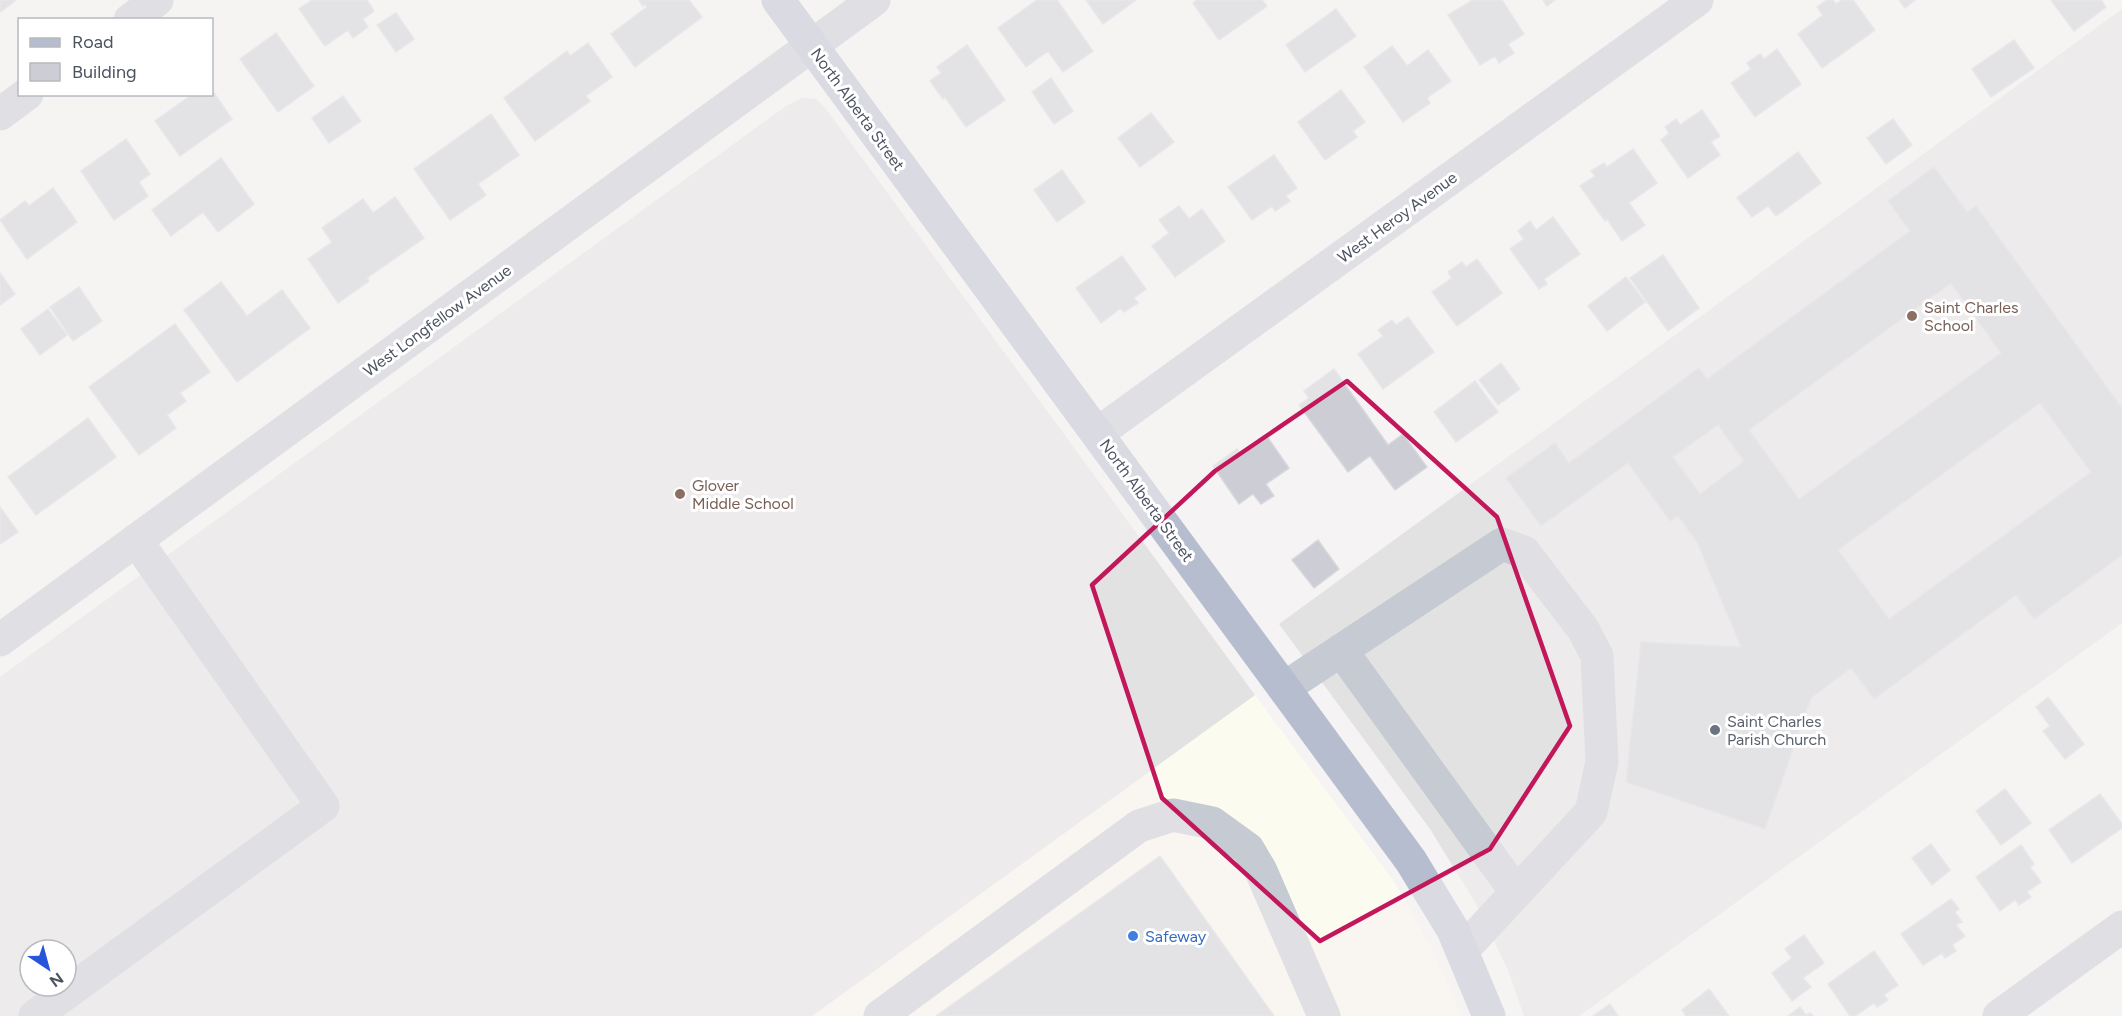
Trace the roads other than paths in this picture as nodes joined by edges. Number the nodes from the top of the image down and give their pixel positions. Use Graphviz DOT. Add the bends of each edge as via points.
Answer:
graph roads {
  1 [pos="157,0"];
  2 [pos="778,0"];
  3 [pos="874,0"];
  4 [pos="1697,0"];
  5 [pos="133,18"];
  6 [pos="811,45"];
  7 [pos="24,96"];
  8 [pos="0,114"];
  9 [pos="1098,433"];
  10 [pos="136,540"];
  11 [pos="0,640"];
  12 [pos="1341,650"];
  13 [pos="1284,688"];
  14 [pos="1516,892"];
  15 [pos="2122,927"];
  16 [pos="1462,951"];
  17 [pos="35,1016"];
  18 [pos="880,1016"];
  19 [pos="1324,1016"];
  20 [pos="1489,1016"];
  21 [pos="1999,1016"];
  1 -- 5 [label="street"];
  2 -- 6 [label="main road, North Alberta Street"];
  3 -- 6 [label="street, West Longfellow Avenue"];
  4 -- 9 [label="street, West Heroy Avenue"];
  6 -- 9 [label="main road, North Alberta Street"];
  6 -- 10 [label="street, West Longfellow Avenue"];
  7 -- 8 [label="street"];
  9 -- 13 [label="main road, North Alberta Street"];
  10 -- 11 [label="street, West Longfellow Avenue"];
  10 -- 17 [label="street" via="323,806"];
  12 -- 13 [label="street"];
  12 -- 14 [label="street"];
  12 -- 14 [label="street" via="1502,544 1524,552 1583,629 1597,656 1602,751 1591,812"];
  13 -- 16 [label="main road, North Alberta Street" via="1411,861"];
  14 -- 16 [label="street"];
  15 -- 21 [label="street"];
  16 -- 20 [label="main road, North Alberta Street"];
  18 -- 19 [label="street" via="1139,826 1173,815 1212,823 1248,849"];
}
